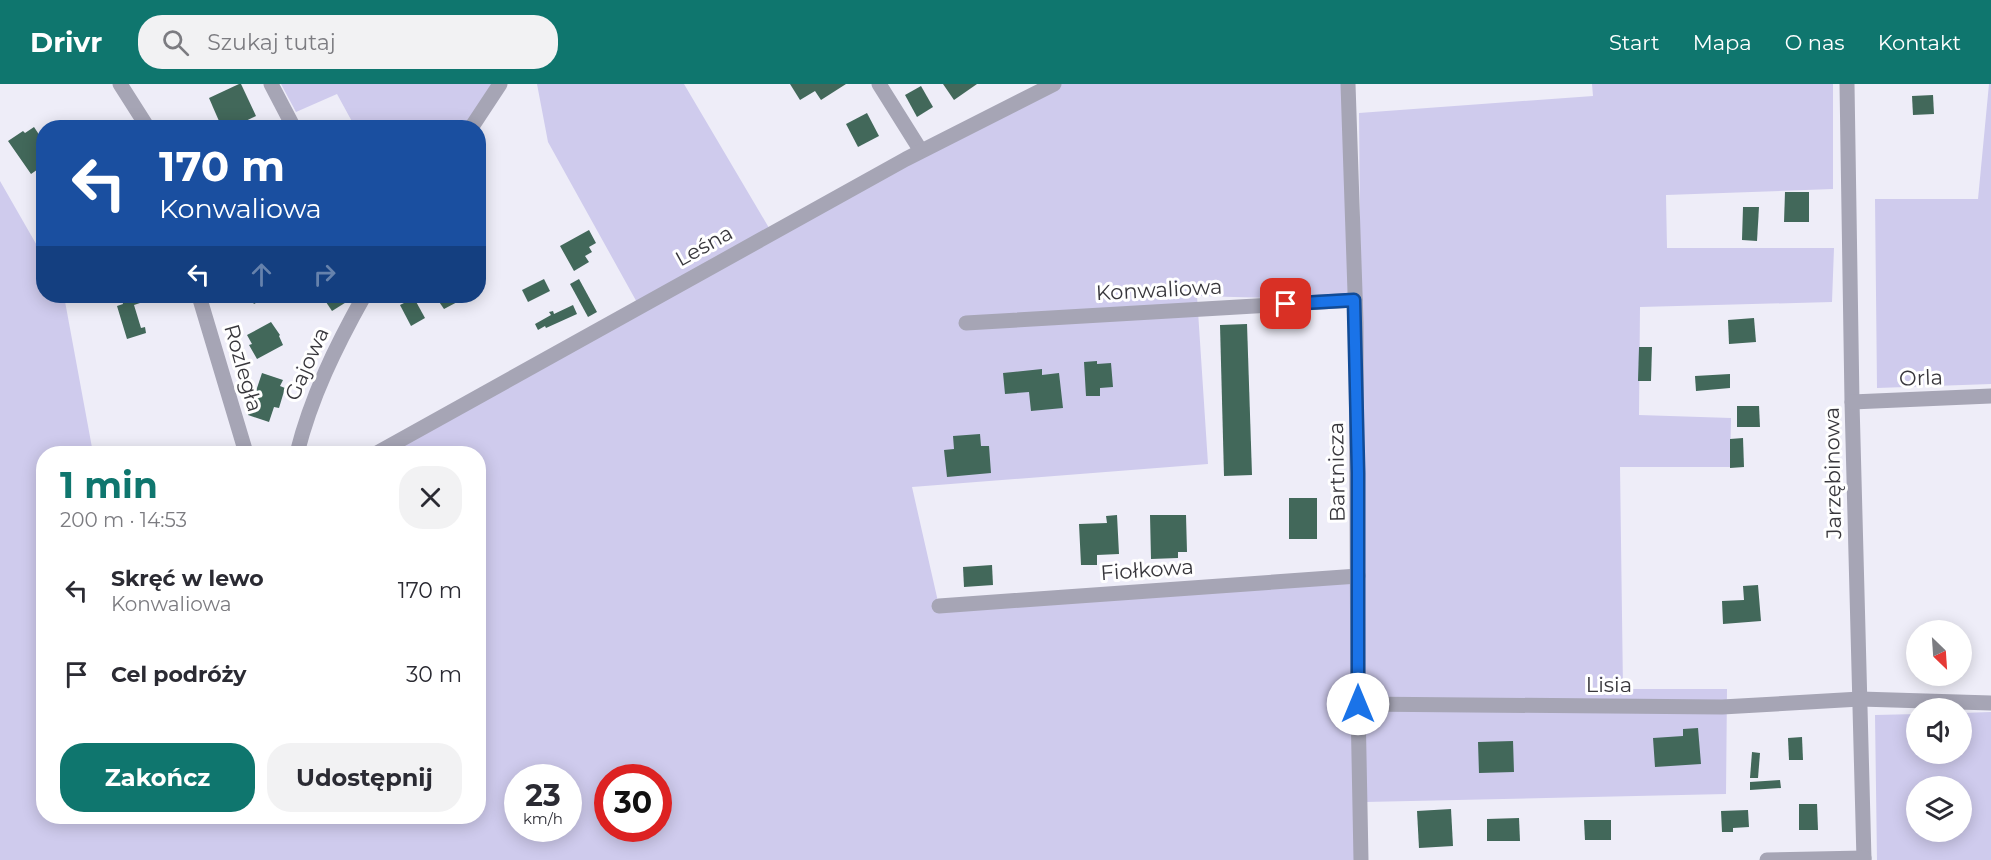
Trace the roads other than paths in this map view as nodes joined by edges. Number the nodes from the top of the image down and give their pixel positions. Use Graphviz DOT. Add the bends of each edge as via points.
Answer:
graph roads {
  1 [pos="120,84"];
  2 [pos="271,84"];
  3 [pos="500,84"];
  4 [pos="879,84"];
  5 [pos="1054,84"];
  6 [pos="1348,84"];
  7 [pos="1847,84"];
  8 [pos="143,120"];
  9 [pos="290,120"];
  10 [pos="476,120"];
  11 [pos="921,151"];
  12 [pos="1354,300"];
  13 [pos="201,303"];
  14 [pos="360,303"];
  15 [pos="966,323"];
  16 [pos="1991,396"];
  17 [pos="1852,402"];
  18 [pos="244,446"];
  19 [pos="299,446"];
  20 [pos="389,446"];
  21 [pos="1358,576"];
  22 [pos="939,606"];
  23 [pos="1860,699"];
  24 [pos="1991,703"];
  25 [pos="1358,704"];
  26 [pos="1864,859"];
  27 [pos="1361,860"];
  28 [pos="1767,860"];
  1 -- 8 [label="street"];
  2 -- 9 [label="street"];
  3 -- 10 [label="street"];
  4 -- 11 [label="street"];
  5 -- 11 [label="street, Leśna"];
  6 -- 12 [label="street, Bartnicza"];
  7 -- 17 [label="street, Jarzębinowa"];
  11 -- 20 [label="street, Leśna"];
  12 -- 15 [label="street, Konwaliowa"];
  12 -- 21 [label="street, Bartnicza"];
  13 -- 18 [label="street, Rozległa"];
  14 -- 19 [label="street, Gajowa" via="339,341"];
  16 -- 17 [label="street, Orla"];
  17 -- 23 [label="street, Jarzębinowa"];
  21 -- 22 [label="street, Fiołkowa"];
  21 -- 25 [label="street, Bartnicza"];
  23 -- 24 [label="street, Lisia"];
  23 -- 25 [label="street, Lisia" via="1722,707"];
  23 -- 26 [label="street, Jarzębinowa"];
  25 -- 27 [label="street, Bartnicza"];
  26 -- 28 [label="street"];
}
